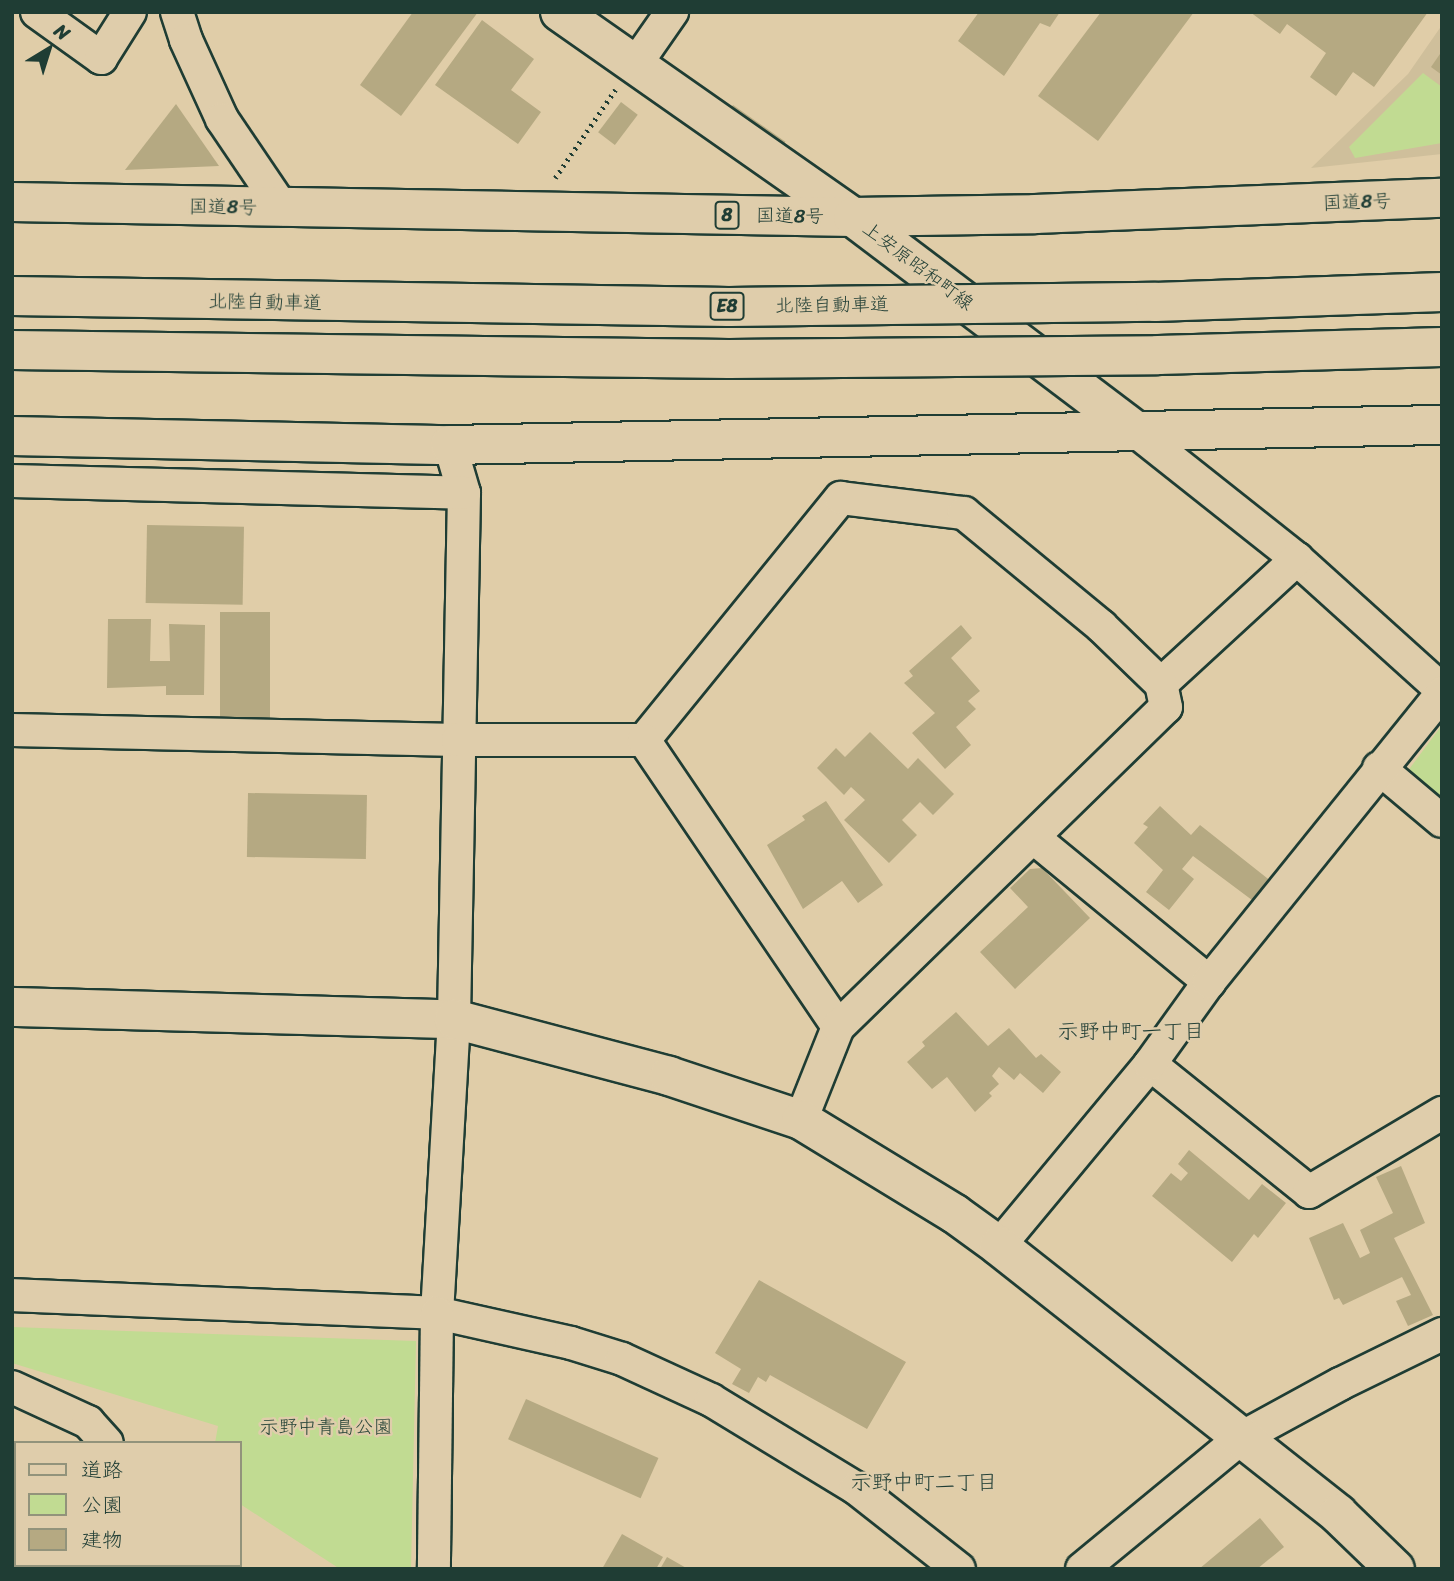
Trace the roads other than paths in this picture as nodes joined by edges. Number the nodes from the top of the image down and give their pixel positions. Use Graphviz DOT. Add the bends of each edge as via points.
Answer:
graph roads {
  1 [pos="37,12"];
  2 [pos="130,12"];
  3 [pos="177,12"];
  4 [pos="560,12"];
  5 [pos="672,12"];
  6 [pos="629,72"];
  7 [pos="1442,198"];
  8 [pos="12,202"];
  9 [pos="283,209"];
  10 [pos="853,216"];
  11 [pos="1442,292"];
  12 [pos="12,296"];
  13 [pos="1442,347"];
  14 [pos="12,350"];
  15 [pos="1442,425"];
  16 [pos="1133,429"];
  17 [pos="12,436"];
  18 [pos="450,445"];
  19 [pos="12,481"];
  20 [pos="464,493"];
  21 [pos="1297,559"];
  22 [pos="1161,684"];
  23 [pos="1442,691"];
  24 [pos="12,730"];
  25 [pos="458,740"];
  26 [pos="644,740"];
  27 [pos="1379,768"];
  28 [pos="1442,821"];
  29 [pos="1034,838"];
  30 [pos="1209,982"];
  31 [pos="12,1007"];
  32 [pos="454,1019"];
  33 [pos="838,1027"];
  34 [pos="1150,1064"];
  35 [pos="1442,1113"];
  36 [pos="801,1120"];
  37 [pos="999,1246"];
  38 [pos="12,1295"];
  39 [pos="437,1313"];
  40 [pos="1442,1334"];
  41 [pos="12,1387"];
  42 [pos="1241,1438"];
  43 [pos="105,1441"];
  44 [pos="434,1569"];
  45 [pos="959,1569"];
  46 [pos="1082,1569"];
  47 [pos="1395,1569"];
  1 -- 2 [label="street" via="101,58"];
  3 -- 9 [label="street" via="222,120"];
  4 -- 6 [label="main road, 上安原昭和町線"];
  5 -- 6 [label="street"];
  6 -- 10 [label="main road, 上安原昭和町線"];
  7 -- 10 [label="main road, 国道8号 / 8" via="1035,214"];
  8 -- 9 [label="main road, 国道8号 / 8"];
  9 -- 10 [label="main road, 国道8号 / 8"];
  10 -- 16 [label="main road, 上安原昭和町線"];
  11 -- 12 [label="main road, 北陸自動車道 / E8, bridge" via="1155,302 743,306"];
  13 -- 14 [label="main road, bridge" via="729,359"];
  15 -- 16 [label="main road"];
  16 -- 18 [label="main road"];
  16 -- 21 [label="street"];
  17 -- 18 [label="main road"];
  18 -- 20 [label="street"];
  19 -- 20 [label="street"];
  20 -- 25 [label="street"];
  21 -- 22 [label="street"];
  21 -- 23 [label="street"];
  22 -- 26 [label="street" via="1101,626 964,513 841,498"];
  22 -- 29 [label="street" via="1166,708"];
  23 -- 27 [label="street"];
  24 -- 25 [label="street"];
  25 -- 26 [label="street"];
  25 -- 32 [label="street"];
  26 -- 33 [label="street"];
  27 -- 28 [label="street"];
  27 -- 30 [label="street"];
  29 -- 30 [label="street"];
  29 -- 33 [label="street"];
  30 -- 34 [label="street"];
  31 -- 32 [label="main road"];
  32 -- 36 [label="main road" via="669,1076"];
  32 -- 39 [label="street"];
  33 -- 36 [label="street"];
  34 -- 35 [label="street" via="1309,1192"];
  34 -- 37 [label="street"];
  36 -- 37 [label="main road"];
  37 -- 42 [label="main road"];
  38 -- 39 [label="street"];
  39 -- 44 [label="street"];
  39 -- 45 [label="street" via="622,1359 711,1400 856,1488"];
  40 -- 42 [label="street"];
  41 -- 43 [label="street" via="88,1422"];
  42 -- 46 [label="street"];
  42 -- 47 [label="main road" via="1338,1514"];
}
